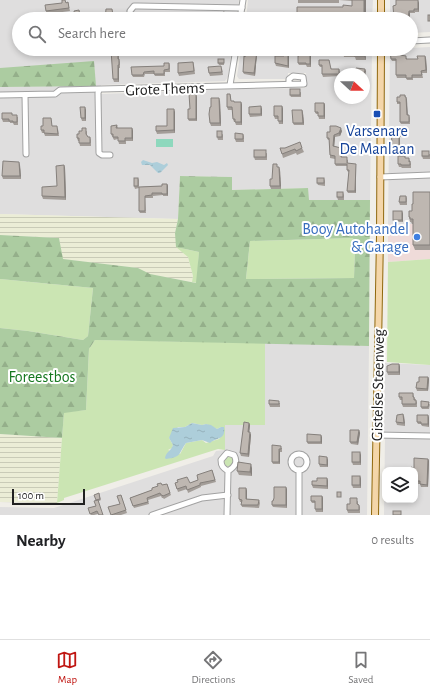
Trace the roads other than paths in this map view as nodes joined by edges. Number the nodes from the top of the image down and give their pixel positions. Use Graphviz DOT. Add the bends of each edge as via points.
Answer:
graph roads {
  1 [pos="243,0"];
  2 [pos="381,0"];
  3 [pos="242,8"];
  4 [pos="130,11"];
  5 [pos="241,12"];
  6 [pos="381,12"];
  7 [pos="430,40"];
  8 [pos="418,41"];
  9 [pos="235,56"];
  10 [pos="381,56"];
  11 [pos="289,84"];
  12 [pos="230,85"];
  13 [pos="99,90"];
  14 [pos="0,95"];
  15 [pos="25,95"];
  16 [pos="26,154"];
  17 [pos="110,155"];
  18 [pos="430,175"];
  19 [pos="380,176"];
  20 [pos="376,435"];
  21 [pos="430,436"];
  22 [pos="299,470"];
  23 [pos="228,471"];
  24 [pos="228,495"];
  25 [pos="155,514"];
  26 [pos="227,515"];
  27 [pos="299,515"];
  28 [pos="375,515"];
  1 -- 3 [label="street"];
  2 -- 6 [label="main road"];
  3 -- 4 [label="street" via="134,6"];
  3 -- 5 [label="street"];
  7 -- 8 [label="street"];
  9 -- 12 [label="street"];
  10 -- 19 [label="main road, Gistelse Steenweg"];
  11 -- 12 [label="street, Grote Thems"];
  12 -- 13 [label="street, Grote Thems"];
  13 -- 15 [label="street, Grote Thems" via="60,90 55,94"];
  13 -- 17 [label="street" via="100,153"];
  14 -- 15 [label="street, Grote Thems"];
  15 -- 16 [label="street"];
  18 -- 19 [label="street"];
  19 -- 20 [label="main road, Gistelse Steenweg"];
  20 -- 21 [label="street"];
  20 -- 28 [label="main road, Gistelse Steenweg"];
  22 -- 27 [label="street"];
  23 -- 24 [label="street"];
  24 -- 25 [label="street" via="202,498"];
  24 -- 26 [label="street"];
}
